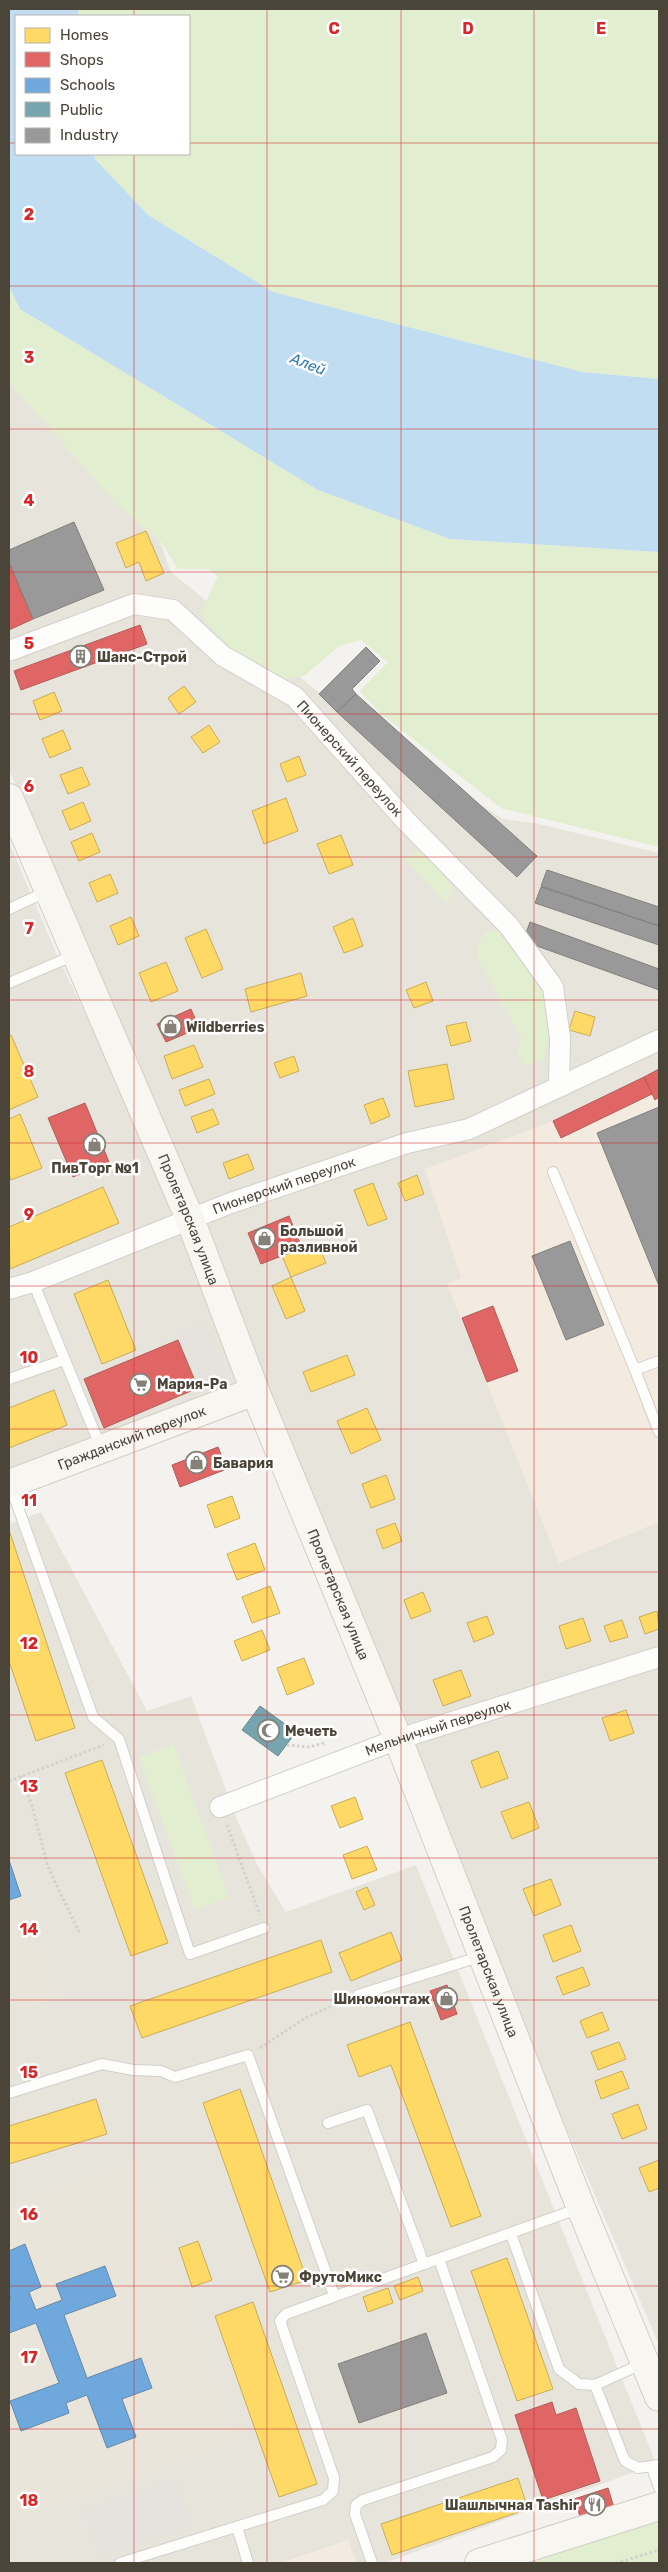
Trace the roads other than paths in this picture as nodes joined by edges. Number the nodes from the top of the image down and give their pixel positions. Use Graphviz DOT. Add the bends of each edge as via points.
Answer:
graph roads {
  1 [pos="9,651"];
  2 [pos="9,798"];
  3 [pos="48,891"];
  4 [pos="9,909"];
  5 [pos="75,955"];
  6 [pos="9,983"];
  7 [pos="659,1040"];
  8 [pos="559,1086"];
  9 [pos="553,1172"];
  10 [pos="190,1219"];
  11 [pos="33,1282"];
  12 [pos="9,1289"];
  13 [pos="64,1360"];
  14 [pos="659,1361"];
  15 [pos="636,1370"];
  16 [pos="9,1379"];
  17 [pos="255,1391"];
  18 [pos="659,1432"];
  19 [pos="101,1449"];
  20 [pos="9,1484"];
  21 [pos="659,1657"];
  22 [pos="398,1739"];
  23 [pos="220,1807"];
  24 [pos="264,1928"];
  25 [pos="484,1956"];
  26 [pos="358,1995"];
  27 [pos="9,2093"];
  28 [pos="328,2123"];
  29 [pos="581,2208"];
  30 [pos="512,2234"];
  31 [pos="439,2259"];
  32 [pos="424,2264"];
  33 [pos="334,2295"];
  34 [pos="645,2362"];
  35 [pos="595,2386"];
  36 [pos="659,2397"];
  37 [pos="656,2466"];
  38 [pos="659,2488"];
  39 [pos="659,2506"];
  40 [pos="237,2527"];
  41 [pos="120,2563"];
  42 [pos="248,2563"];
  43 [pos="372,2563"];
  44 [pos="479,2563"];
  1 -- 8 [label="street, Пионерский переулок" via="134,604 172,610 223,656 296,697 406,822 509,926 552,987 560,1038"];
  2 -- 3 [label="main road, Пролетарская улица"];
  3 -- 4 [label="lane"];
  3 -- 5 [label="main road, Пролетарская улица"];
  5 -- 6 [label="lane"];
  5 -- 10 [label="main road, Пролетарская улица"];
  7 -- 8 [label="street, Пионерский переулок"];
  8 -- 10 [label="street, Пионерский переулок" via="469,1129 407,1143"];
  9 -- 15 [label="lane"];
  10 -- 11 [label="street, Пионерский переулок"];
  10 -- 17 [label="main road, Пролетарская улица"];
  11 -- 12 [label="street, Пионерский переулок"];
  11 -- 13 [label="lane"];
  13 -- 16 [label="lane"];
  13 -- 19 [label="lane"];
  14 -- 15 [label="lane"];
  15 -- 18 [label="lane"];
  17 -- 19 [label="main road, Гражданский переулок"];
  17 -- 22 [label="main road, Пролетарская улица"];
  19 -- 20 [label="main road, Гражданский переулок"];
  20 -- 24 [label="lane" via="94,1717 119,1739 190,1954"];
  21 -- 22 [label="street, Мельничный переулок"];
  22 -- 23 [label="street, Мельничный переулок"];
  22 -- 25 [label="main road, Пролетарская улица"];
  25 -- 26 [label="lane"];
  25 -- 29 [label="main road, Пролетарская улица"];
  27 -- 33 [label="lane" via="102,2064 133,2070 161,2070 174,2077 248,2056"];
  28 -- 32 [label="lane" via="367,2110"];
  29 -- 30 [label="lane"];
  29 -- 34 [label="main road, Пролетарская улица"];
  30 -- 31 [label="lane"];
  30 -- 35 [label="lane" via="559,2370 579,2384"];
  31 -- 32 [label="lane"];
  31 -- 43 [label="lane" via="502,2440 501,2450 493,2457 363,2500 356,2506 355,2514"];
  32 -- 33 [label="lane"];
  33 -- 40 [label="lane" via="286,2314 280,2321 334,2478 333,2491 323,2500"];
  34 -- 35 [label="lane"];
  34 -- 36 [label="main road, Пролетарская улица"];
  35 -- 37 [label="lane" via="625,2461 638,2468"];
  37 -- 38 [label="lane"];
  39 -- 44 [label="main road"];
  40 -- 41 [label="lane"];
  40 -- 42 [label="lane"];
}
